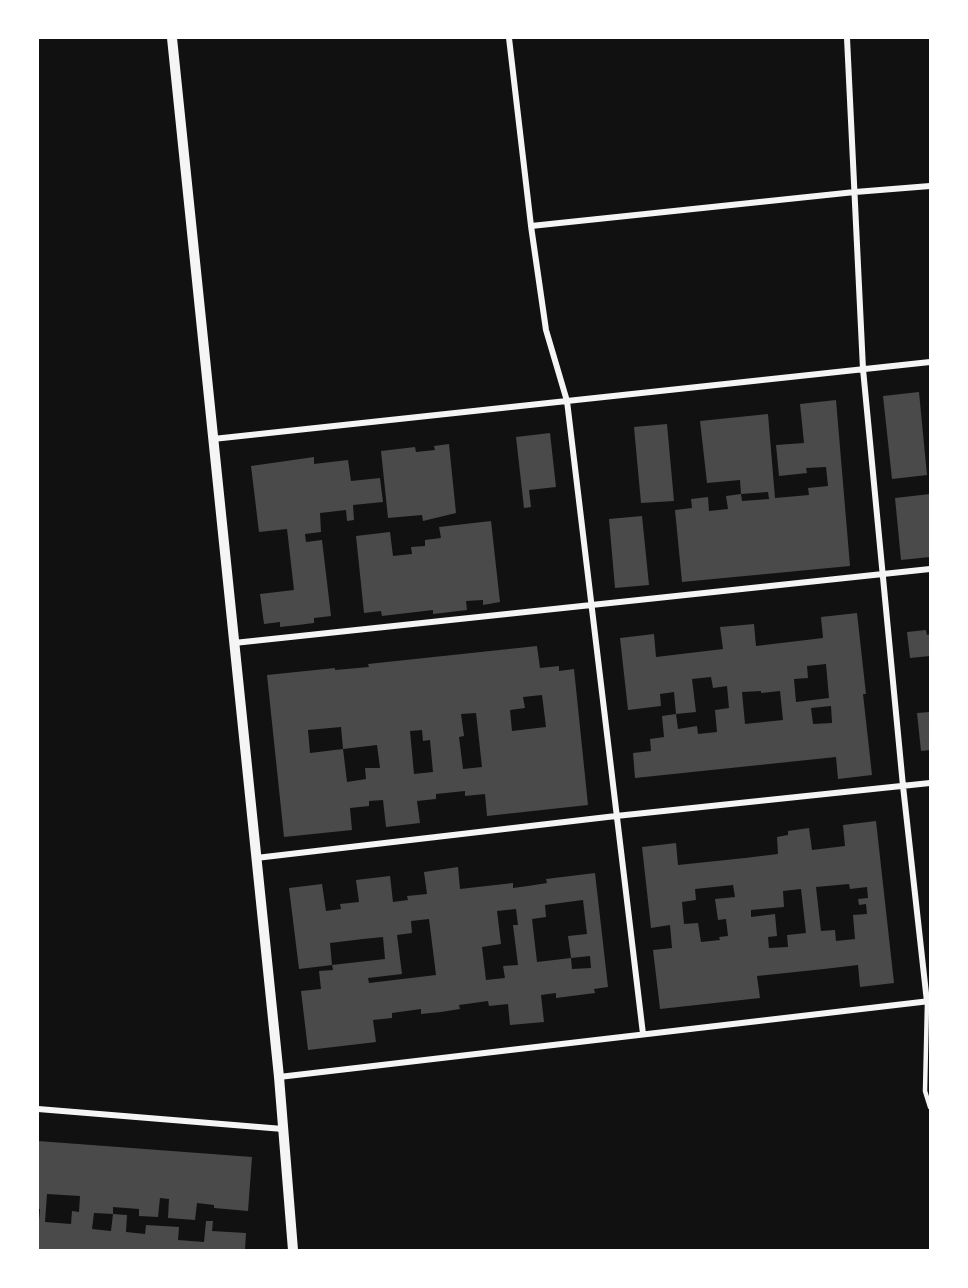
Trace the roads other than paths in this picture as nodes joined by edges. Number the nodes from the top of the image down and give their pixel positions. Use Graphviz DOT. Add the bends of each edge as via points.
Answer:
graph roads {
  1 [pos="172,38"];
  2 [pos="509,38"];
  3 [pos="848,38"];
  4 [pos="930,186"];
  5 [pos="855,192"];
  6 [pos="531,226"];
  7 [pos="930,362"];
  8 [pos="863,369"];
  9 [pos="567,401"];
  10 [pos="213,439"];
  11 [pos="930,569"];
  12 [pos="882,574"];
  13 [pos="591,605"];
  14 [pos="234,643"];
  15 [pos="930,783"];
  16 [pos="903,786"];
  17 [pos="616,816"];
  18 [pos="256,858"];
  19 [pos="929,1001"];
  20 [pos="642,1034"];
  21 [pos="279,1077"];
  22 [pos="930,1107"];
  23 [pos="38,1109"];
  24 [pos="283,1129"];
  25 [pos="292,1251"];
  1 -- 10 [label="street"];
  2 -- 6 [label="street"];
  3 -- 5 [label="street"];
  4 -- 5 [label="street"];
  5 -- 6 [label="street"];
  5 -- 8 [label="street"];
  6 -- 9 [label="street" via="546,330"];
  7 -- 8 [label="street"];
  8 -- 9 [label="street"];
  8 -- 12 [label="street"];
  9 -- 10 [label="street"];
  9 -- 13 [label="street"];
  10 -- 14 [label="street"];
  11 -- 12 [label="street"];
  12 -- 13 [label="street"];
  12 -- 16 [label="street"];
  13 -- 14 [label="street"];
  13 -- 17 [label="street"];
  14 -- 18 [label="street"];
  15 -- 16 [label="street"];
  16 -- 17 [label="street"];
  16 -- 19 [label="street"];
  17 -- 18 [label="street"];
  17 -- 20 [label="street"];
  18 -- 21 [label="street"];
  19 -- 20 [label="street"];
  19 -- 22 [label="lane" via="925,1091"];
  20 -- 21 [label="street"];
  21 -- 24 [label="street"];
  23 -- 24 [label="street"];
  24 -- 25 [label="street"];
}
